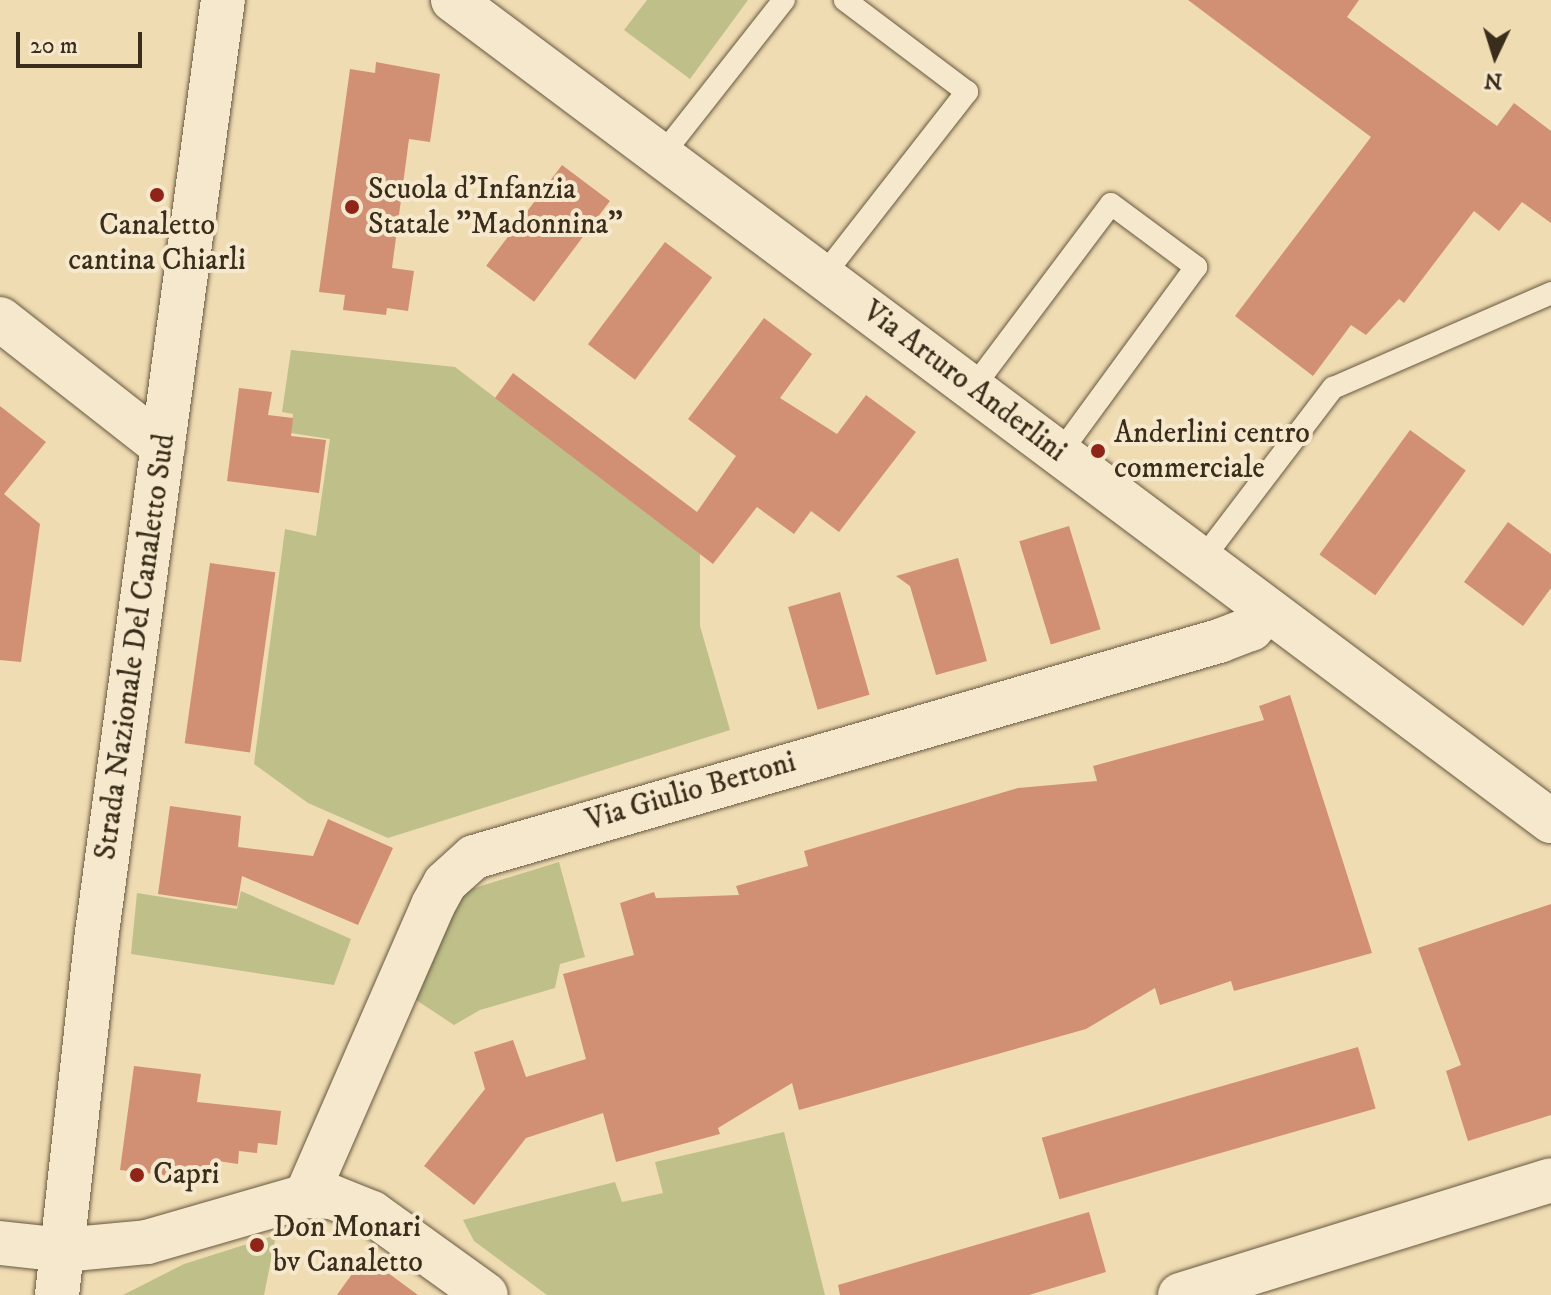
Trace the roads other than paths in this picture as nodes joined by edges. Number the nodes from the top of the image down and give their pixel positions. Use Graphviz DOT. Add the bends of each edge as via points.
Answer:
graph roads {
  1 [pos="223,0"];
  2 [pos="453,0"];
  3 [pos="784,0"];
  4 [pos="845,0"];
  5 [pos="662,155"];
  6 [pos="823,276"];
  7 [pos="1551,293"];
  8 [pos="0,319"];
  9 [pos="972,389"];
  10 [pos="163,447"];
  11 [pos="1059,454"];
  12 [pos="1201,561"];
  13 [pos="1266,611"];
  14 [pos="1551,821"];
  15 [pos="1551,1180"];
  16 [pos="306,1196"];
  17 [pos="0,1243"];
  18 [pos="63,1250"];
  19 [pos="57,1295"];
  20 [pos="486,1295"];
  21 [pos="1180,1295"];
  1 -- 10 [label="street, Strada Nazionale Del Canaletto Sud"];
  2 -- 5 [label="street, Via Arturo Anderlini"];
  3 -- 5 [label="lane"];
  4 -- 6 [label="lane" via="967,92"];
  5 -- 6 [label="street, Via Arturo Anderlini"];
  6 -- 9 [label="street, Via Arturo Anderlini"];
  7 -- 12 [label="lane" via="1333,388"];
  8 -- 10 [label="street"];
  9 -- 11 [label="street, Via Arturo Anderlini"];
  9 -- 11 [label="lane" via="1111,204 1196,267"];
  10 -- 18 [label="street, Strada Nazionale Del Canaletto Sud" via="96,940"];
  11 -- 12 [label="street, Via Arturo Anderlini"];
  12 -- 13 [label="street, Via Arturo Anderlini"];
  13 -- 14 [label="street, Via Arturo Anderlini"];
  13 -- 16 [label="street, Via Giulio Bertoni" via="1251,629 1219,641 474,857 445,883 433,905"];
  15 -- 21 [label="street"];
  16 -- 18 [label="street" via="147,1242"];
  16 -- 20 [label="street" via="332,1197 372,1213"];
  17 -- 18 [label="street"];
  18 -- 19 [label="street, Strada Nazionale Del Canaletto Sud"];
}
